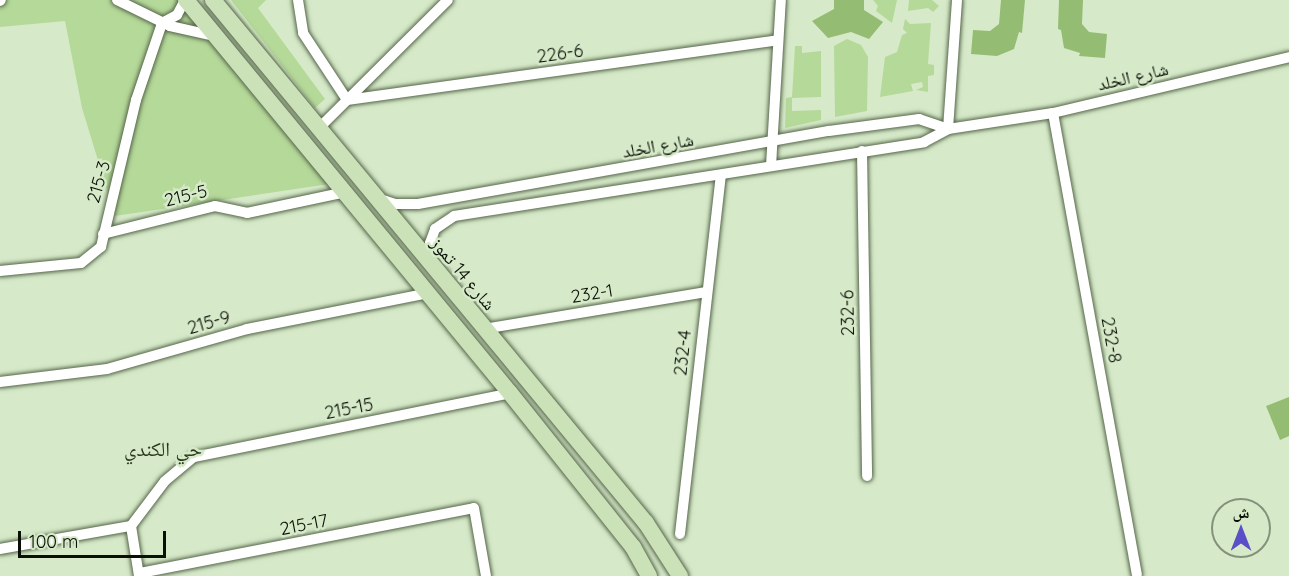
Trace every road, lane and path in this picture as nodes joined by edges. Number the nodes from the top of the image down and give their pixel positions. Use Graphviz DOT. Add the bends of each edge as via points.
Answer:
graph roads {
  1 [pos="117,0"];
  2 [pos="185,0"];
  3 [pos="213,0"];
  4 [pos="298,0"];
  5 [pos="448,0"];
  6 [pos="781,0"];
  7 [pos="957,0"];
  8 [pos="162,22"];
  9 [pos="218,37"];
  10 [pos="778,40"];
  11 [pos="1289,57"];
  12 [pos="347,100"];
  13 [pos="1053,113"];
  14 [pos="320,127"];
  15 [pos="948,129"];
  16 [pos="773,142"];
  17 [pos="862,151"];
  18 [pos="771,166"];
  19 [pos="721,176"];
  20 [pos="346,192"];
  21 [pos="374,196"];
  22 [pos="103,234"];
  23 [pos="0,271"];
  24 [pos="436,273"];
  25 [pos="706,292"];
  26 [pos="428,293"];
  27 [pos="483,329"];
  28 [pos="0,382"];
  29 [pos="510,393"];
  30 [pos="867,476"];
  31 [pos="131,526"];
  32 [pos="680,534"];
  33 [pos="0,549"];
  34 [pos="140,574"];
  35 [pos="1137,574"];
  36 [pos="486,576"];
  37 [pos="649,576"];
  38 [pos="680,576"];
  1 -- 8 [label="street"];
  2 -- 8 [label="street" via="177,15"];
  2 -- 9 [label="main road"];
  3 -- 14 [label="main road, شارع 14 تموز"];
  4 -- 12 [label="street" via="303,33"];
  5 -- 12 [label="street"];
  6 -- 10 [label="street"];
  7 -- 15 [label="street"];
  8 -- 9 [label="street"];
  8 -- 22 [label="street, 215-3" via="136,100"];
  9 -- 20 [label="main road"];
  10 -- 12 [label="street, 226-6"];
  10 -- 16 [label="street"];
  11 -- 13 [label="street, شارع الخلد"];
  12 -- 14 [label="street"];
  13 -- 15 [label="street, شارع الخلد"];
  13 -- 35 [label="street, 232-8"];
  14 -- 21 [label="main road, شارع 14 تموز"];
  15 -- 16 [label="street, شارع الخلد" via="919,119"];
  15 -- 17 [label="street, شارع الخلد" via="924,142"];
  16 -- 18 [label="street"];
  16 -- 21 [label="street, شارع الخلد" via="418,204 395,204"];
  17 -- 18 [label="street, شارع الخلد"];
  17 -- 30 [label="street, 232-6"];
  18 -- 19 [label="street, شارع الخلد"];
  19 -- 24 [label="street, شارع الخلد" via="453,216 439,224 431,236 430,256"];
  19 -- 25 [label="street, 232-4"];
  20 -- 22 [label="street, 215-5" via="247,213 215,206"];
  20 -- 26 [label="main road"];
  21 -- 24 [label="main road, شارع 14 تموز"];
  22 -- 23 [label="street, 215-3" via="101,247 81,263"];
  24 -- 27 [label="main road, شارع 14 تموز"];
  25 -- 27 [label="street, 232-1"];
  25 -- 32 [label="street, 232-4"];
  26 -- 28 [label="street, 215-9" via="247,329 107,369"];
  26 -- 29 [label="main road"];
  27 -- 38 [label="main road, شارع 14 تموز" via="646,523"];
  29 -- 31 [label="street, 215-15" via="194,457 165,481"];
  29 -- 37 [label="main road" via="633,547"];
  31 -- 33 [label="street"];
  31 -- 34 [label="street"];
  34 -- 36 [label="street, 215-17" via="474,508"];
}
